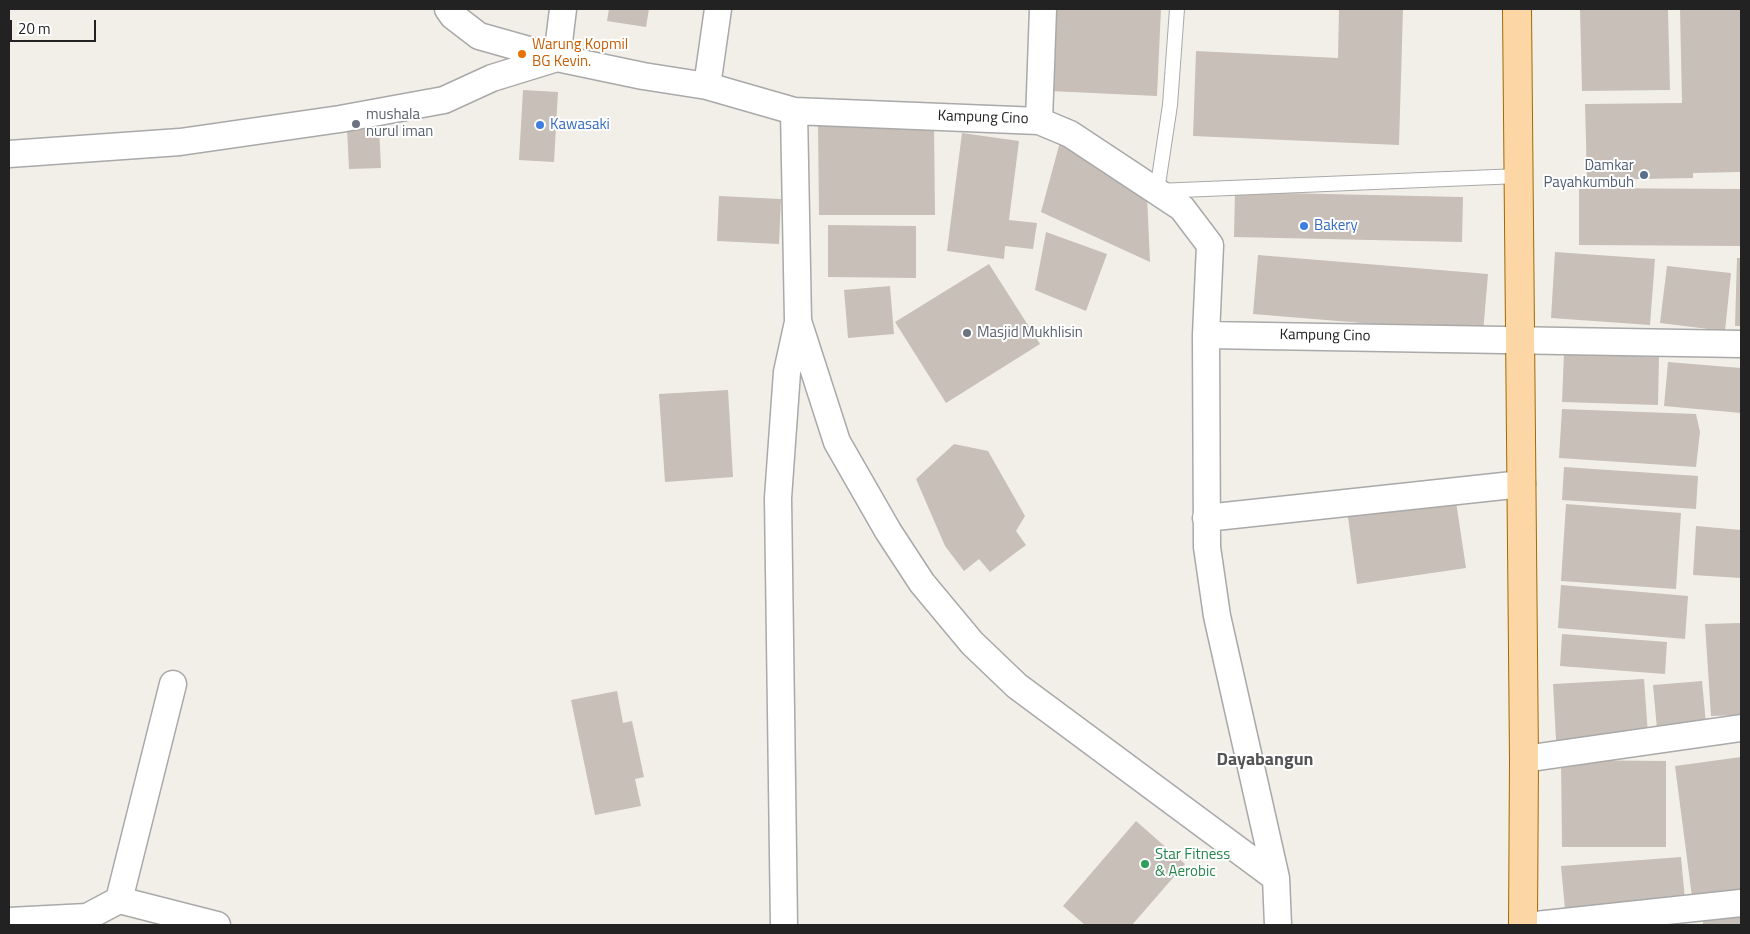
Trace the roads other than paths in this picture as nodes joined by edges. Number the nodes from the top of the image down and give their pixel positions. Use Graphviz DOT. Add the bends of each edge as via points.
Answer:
graph roads {
  1 [pos="448,9"];
  2 [pos="564,9"];
  3 [pos="718,9"];
  4 [pos="1043,9"];
  5 [pos="1177,9"];
  6 [pos="1517,9"];
  7 [pos="556,58"];
  8 [pos="706,86"];
  9 [pos="794,110"];
  10 [pos="1039,121"];
  11 [pos="9,154"];
  12 [pos="1519,176"];
  13 [pos="1157,190"];
  14 [pos="798,321"];
  15 [pos="1206,335"];
  16 [pos="1520,338"];
  17 [pos="1741,344"];
  18 [pos="1522,484"];
  19 [pos="1206,518"];
  20 [pos="173,684"];
  21 [pos="1741,728"];
  22 [pos="1524,759"];
  23 [pos="1276,878"];
  24 [pos="119,900"];
  25 [pos="1741,903"];
  26 [pos="9,921"];
  27 [pos="217,925"];
  28 [pos="784,925"];
  29 [pos="1278,925"];
  30 [pos="1523,925"];
  31 [pos="1536,925"];
  1 -- 7 [label="street, Kampung Cino" via="478,36"];
  2 -- 7 [label="street"];
  3 -- 8 [label="street"];
  4 -- 10 [label="street"];
  5 -- 13 [label="lane" via="1170,105"];
  6 -- 12 [label="main road"];
  7 -- 8 [label="street, Kampung Cino"];
  7 -- 11 [label="street" via="492,78 444,100 340,119 180,142"];
  8 -- 9 [label="street, Kampung Cino"];
  9 -- 10 [label="street, Kampung Cino"];
  9 -- 14 [label="street"];
  10 -- 13 [label="street, Kampung Cino" via="1070,134"];
  12 -- 13 [label="lane"];
  12 -- 16 [label="main road"];
  13 -- 15 [label="street, Kampung Cino" via="1182,208 1210,245"];
  14 -- 23 [label="street" via="837,442 922,583 966,636 1017,686"];
  14 -- 28 [label="street" via="787,372 778,498"];
  15 -- 16 [label="street, Kampung Cino"];
  15 -- 19 [label="street"];
  16 -- 17 [label="street, Kampung Cino"];
  16 -- 18 [label="main road"];
  18 -- 19 [label="street"];
  18 -- 22 [label="main road"];
  19 -- 23 [label="street" via="1217,616"];
  20 -- 24 [label="street"];
  21 -- 22 [label="street"];
  22 -- 30 [label="main road"];
  23 -- 29 [label="street"];
  24 -- 26 [label="street" via="87,917"];
  24 -- 27 [label="street"];
  25 -- 31 [label="street"];
}
